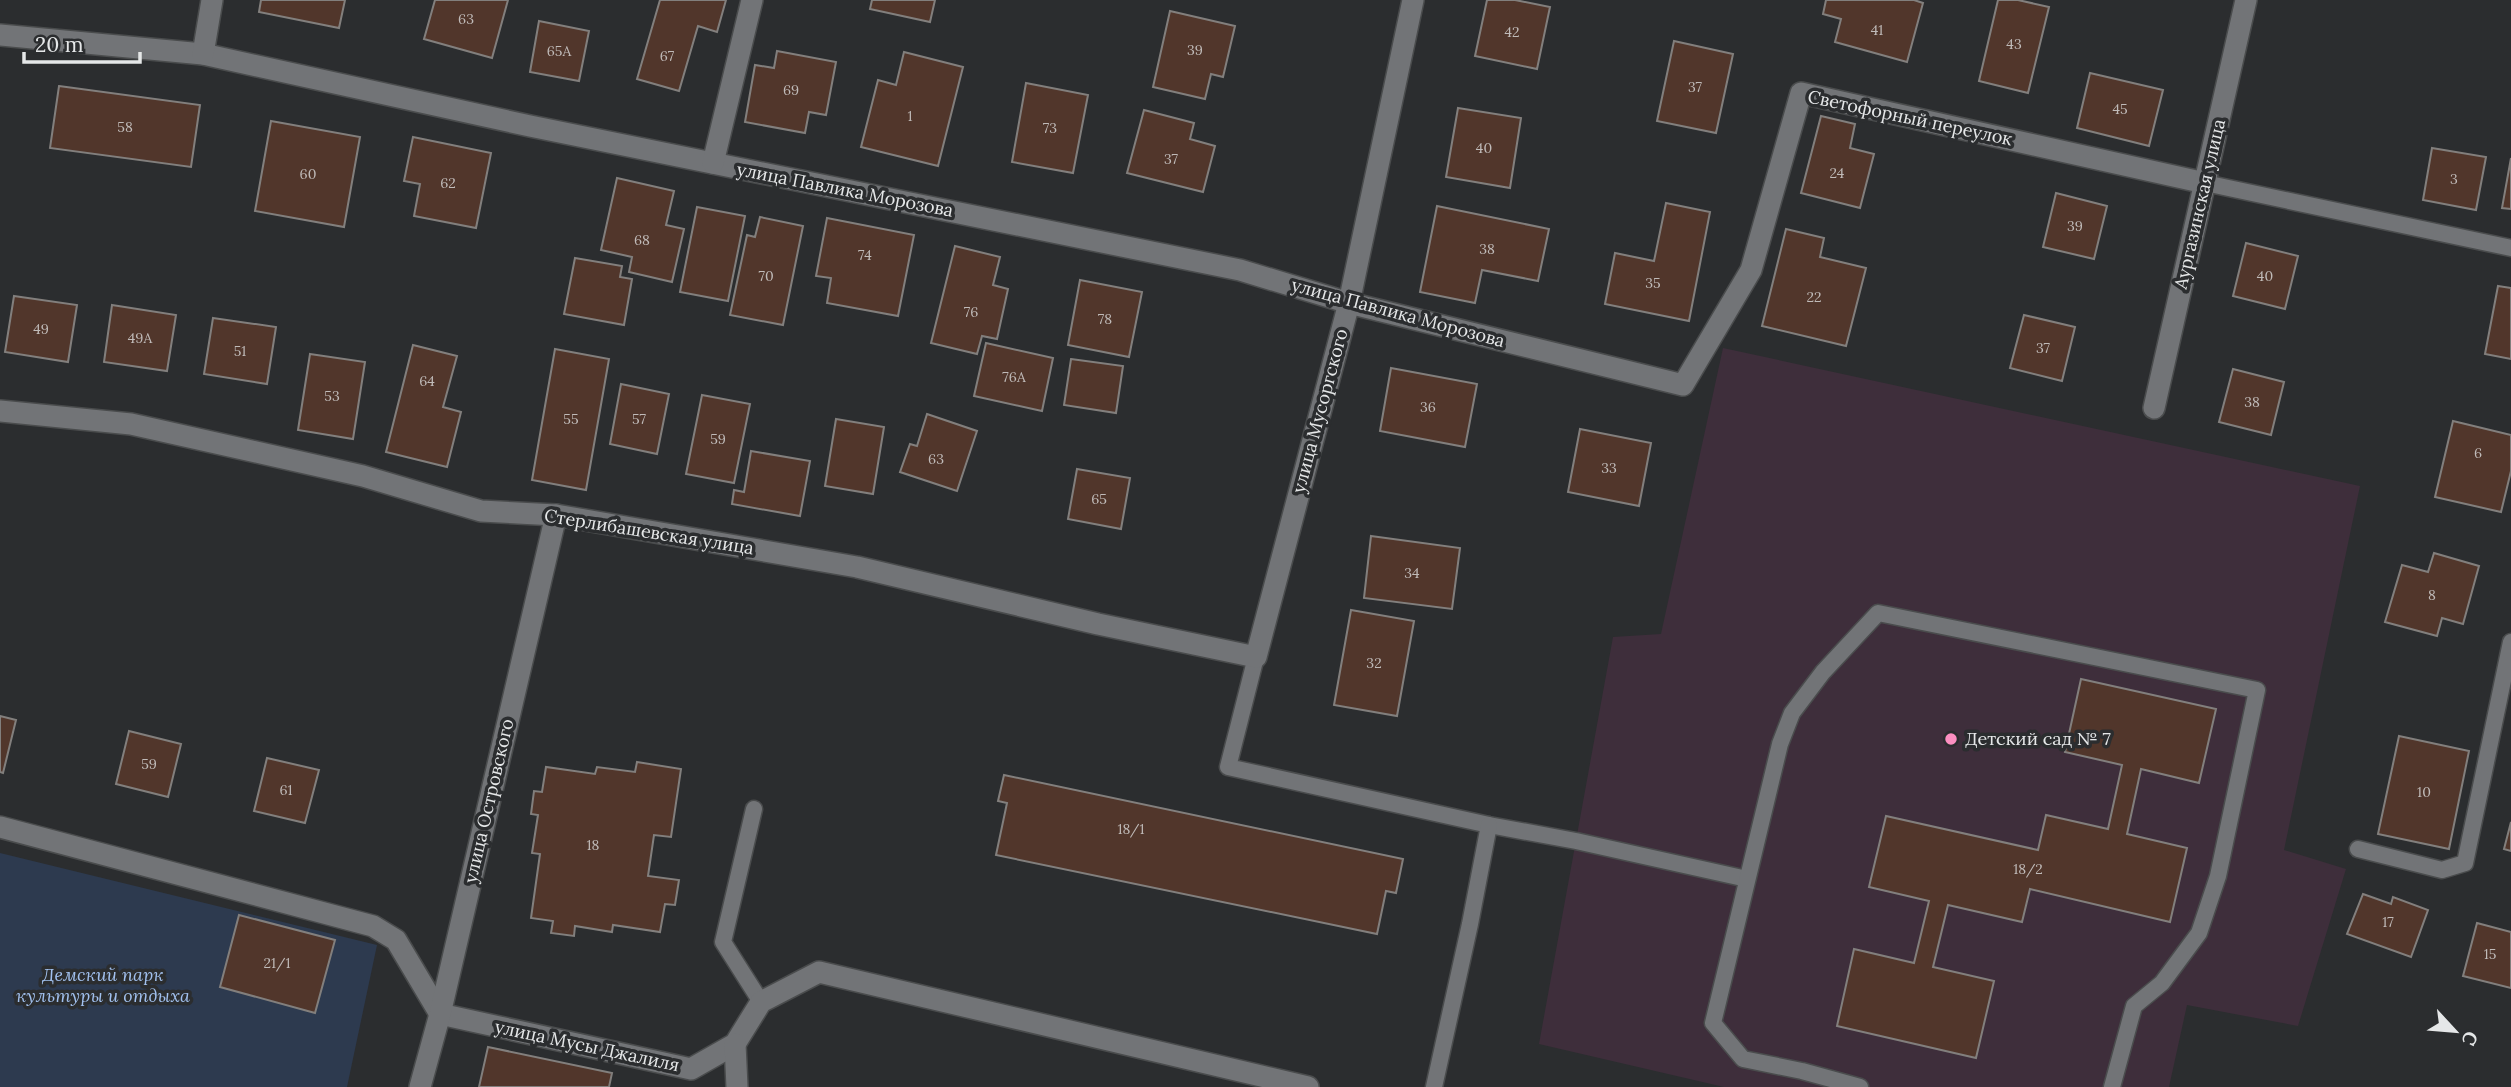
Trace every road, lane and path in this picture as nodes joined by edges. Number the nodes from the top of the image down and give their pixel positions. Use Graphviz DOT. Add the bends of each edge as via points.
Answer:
graph roads {
  1 [pos="212,0"];
  2 [pos="752,0"];
  3 [pos="1413,0"];
  4 [pos="2246,0"];
  5 [pos="0,36"];
  6 [pos="203,54"];
  7 [pos="713,163"];
  8 [pos="2205,183"];
  9 [pos="2511,248"];
  10 [pos="1349,303"];
  11 [pos="1683,385"];
  12 [pos="2154,408"];
  13 [pos="0,411"];
  14 [pos="556,515"];
  15 [pos="2511,642"];
  16 [pos="1256,657"];
  17 [pos="754,809"];
  18 [pos="1489,825"];
  19 [pos="0,827"];
  20 [pos="2358,849"];
  21 [pos="1747,879"];
  22 [pos="761,1002"];
  23 [pos="440,1014"];
  24 [pos="736,1044"];
  25 [pos="420,1087"];
  26 [pos="737,1087"];
  27 [pos="1308,1087"];
  28 [pos="1434,1087"];
  29 [pos="1860,1087"];
  30 [pos="2112,1087"];
  1 -- 6 [label="street"];
  2 -- 7 [label="street"];
  3 -- 10 [label="street, улица Мусоргского"];
  4 -- 8 [label="street, Аургазинская улица"];
  5 -- 6 [label="street, улица Павлика Морозова"];
  6 -- 7 [label="street, улица Павлика Морозова"];
  7 -- 10 [label="street, улица Павлика Морозова" via="1240,270"];
  8 -- 9 [label="lane"];
  8 -- 11 [label="street, Светофорный переулок" via="1801,93 1751,270"];
  8 -- 12 [label="street, Аургазинская улица"];
  10 -- 11 [label="street, улица Павлика Морозова"];
  10 -- 16 [label="street, улица Мусоргского"];
  13 -- 14 [label="street, Стерлибашевская улица" via="131,424 363,476 481,511"];
  14 -- 16 [label="street, Стерлибашевская улица" via="857,567"];
  14 -- 23 [label="street, улица Островского"];
  15 -- 20 [label="lane" via="2465,863 2442,870"];
  16 -- 18 [label="lane" via="1228,768"];
  17 -- 22 [label="lane" via="723,942"];
  18 -- 21 [label="lane"];
  18 -- 28 [label="lane"];
  19 -- 23 [label="street" via="373,926 396,940"];
  21 -- 29 [label="lane" via="1713,1023 1743,1059"];
  21 -- 30 [label="lane" via="1792,713 1878,613 2257,690 2218,876 2199,933 2162,983 2134,1006"];
  22 -- 24 [label="street"];
  22 -- 27 [label="street" via="819,972"];
  23 -- 24 [label="street, улица Мусы Джалиля" via="691,1069"];
  23 -- 25 [label="street, улица Островского"];
  24 -- 26 [label="street"];
}
